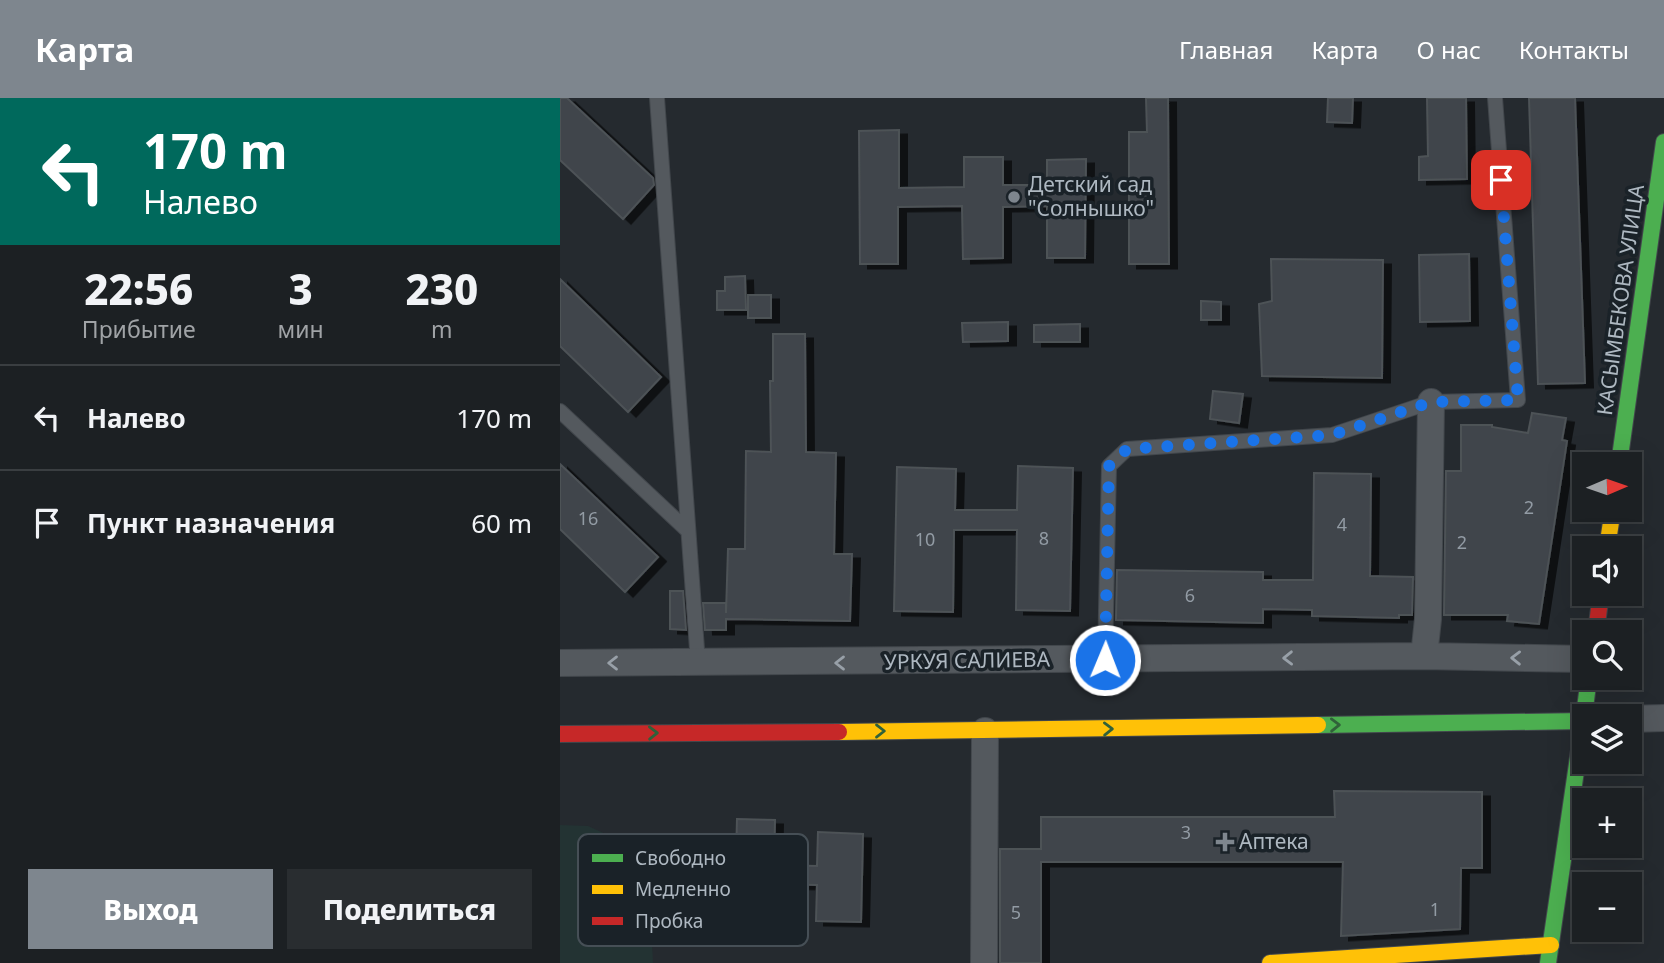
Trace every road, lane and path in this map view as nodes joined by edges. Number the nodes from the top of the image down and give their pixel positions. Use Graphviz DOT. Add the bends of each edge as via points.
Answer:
graph roads {
  1 [pos="657,98"];
  2 [pos="1495,98"];
  3 [pos="1664,142"];
  4 [pos="1431,402"];
  5 [pos="560,411"];
  6 [pos="1621,452"];
  7 [pos="688,531"];
  8 [pos="1424,656"];
  9 [pos="1572,659"];
  10 [pos="1105,660"];
  11 [pos="560,663"];
  12 [pos="698,663"];
  13 [pos="1572,718"];
  14 [pos="1664,718"];
  15 [pos="1642,719"];
  16 [pos="985,731"];
  17 [pos="560,734"];
  18 [pos="1576,774"];
  19 [pos="1551,945"];
  20 [pos="984,963"];
  21 [pos="1270,963"];
  22 [pos="1548,963"];
  1 -- 7 [label="lane"];
  2 -- 4 [label="lane" via="1518,400"];
  3 -- 6 [label="main road, КАСЫМБЕКОВА УЛИЦА"];
  4 -- 8 [label="street"];
  4 -- 10 [label="lane" via="1332,435 1127,449 1109,466"];
  5 -- 7 [label="lane"];
  7 -- 12 [label="lane"];
  9 -- 8 [label="street, УРКУЯ САЛИЕВА, one-way"];
  8 -- 10 [label="street, УРКУЯ САЛИЕВА, one-way"];
  10 -- 12 [label="street, УРКУЯ САЛИЕВА, one-way"];
  12 -- 11 [label="street, УРКУЯ САЛИЕВА, one-way"];
  16 -- 13 [label="main road, one-way"];
  14 -- 15 [label="street"];
  17 -- 16 [label="main road, one-way"];
  16 -- 20 [label="street"];
  18 -- 19 [label="main road"];
  19 -- 21 [label="main road"];
  19 -- 22 [label="main road"];
}
